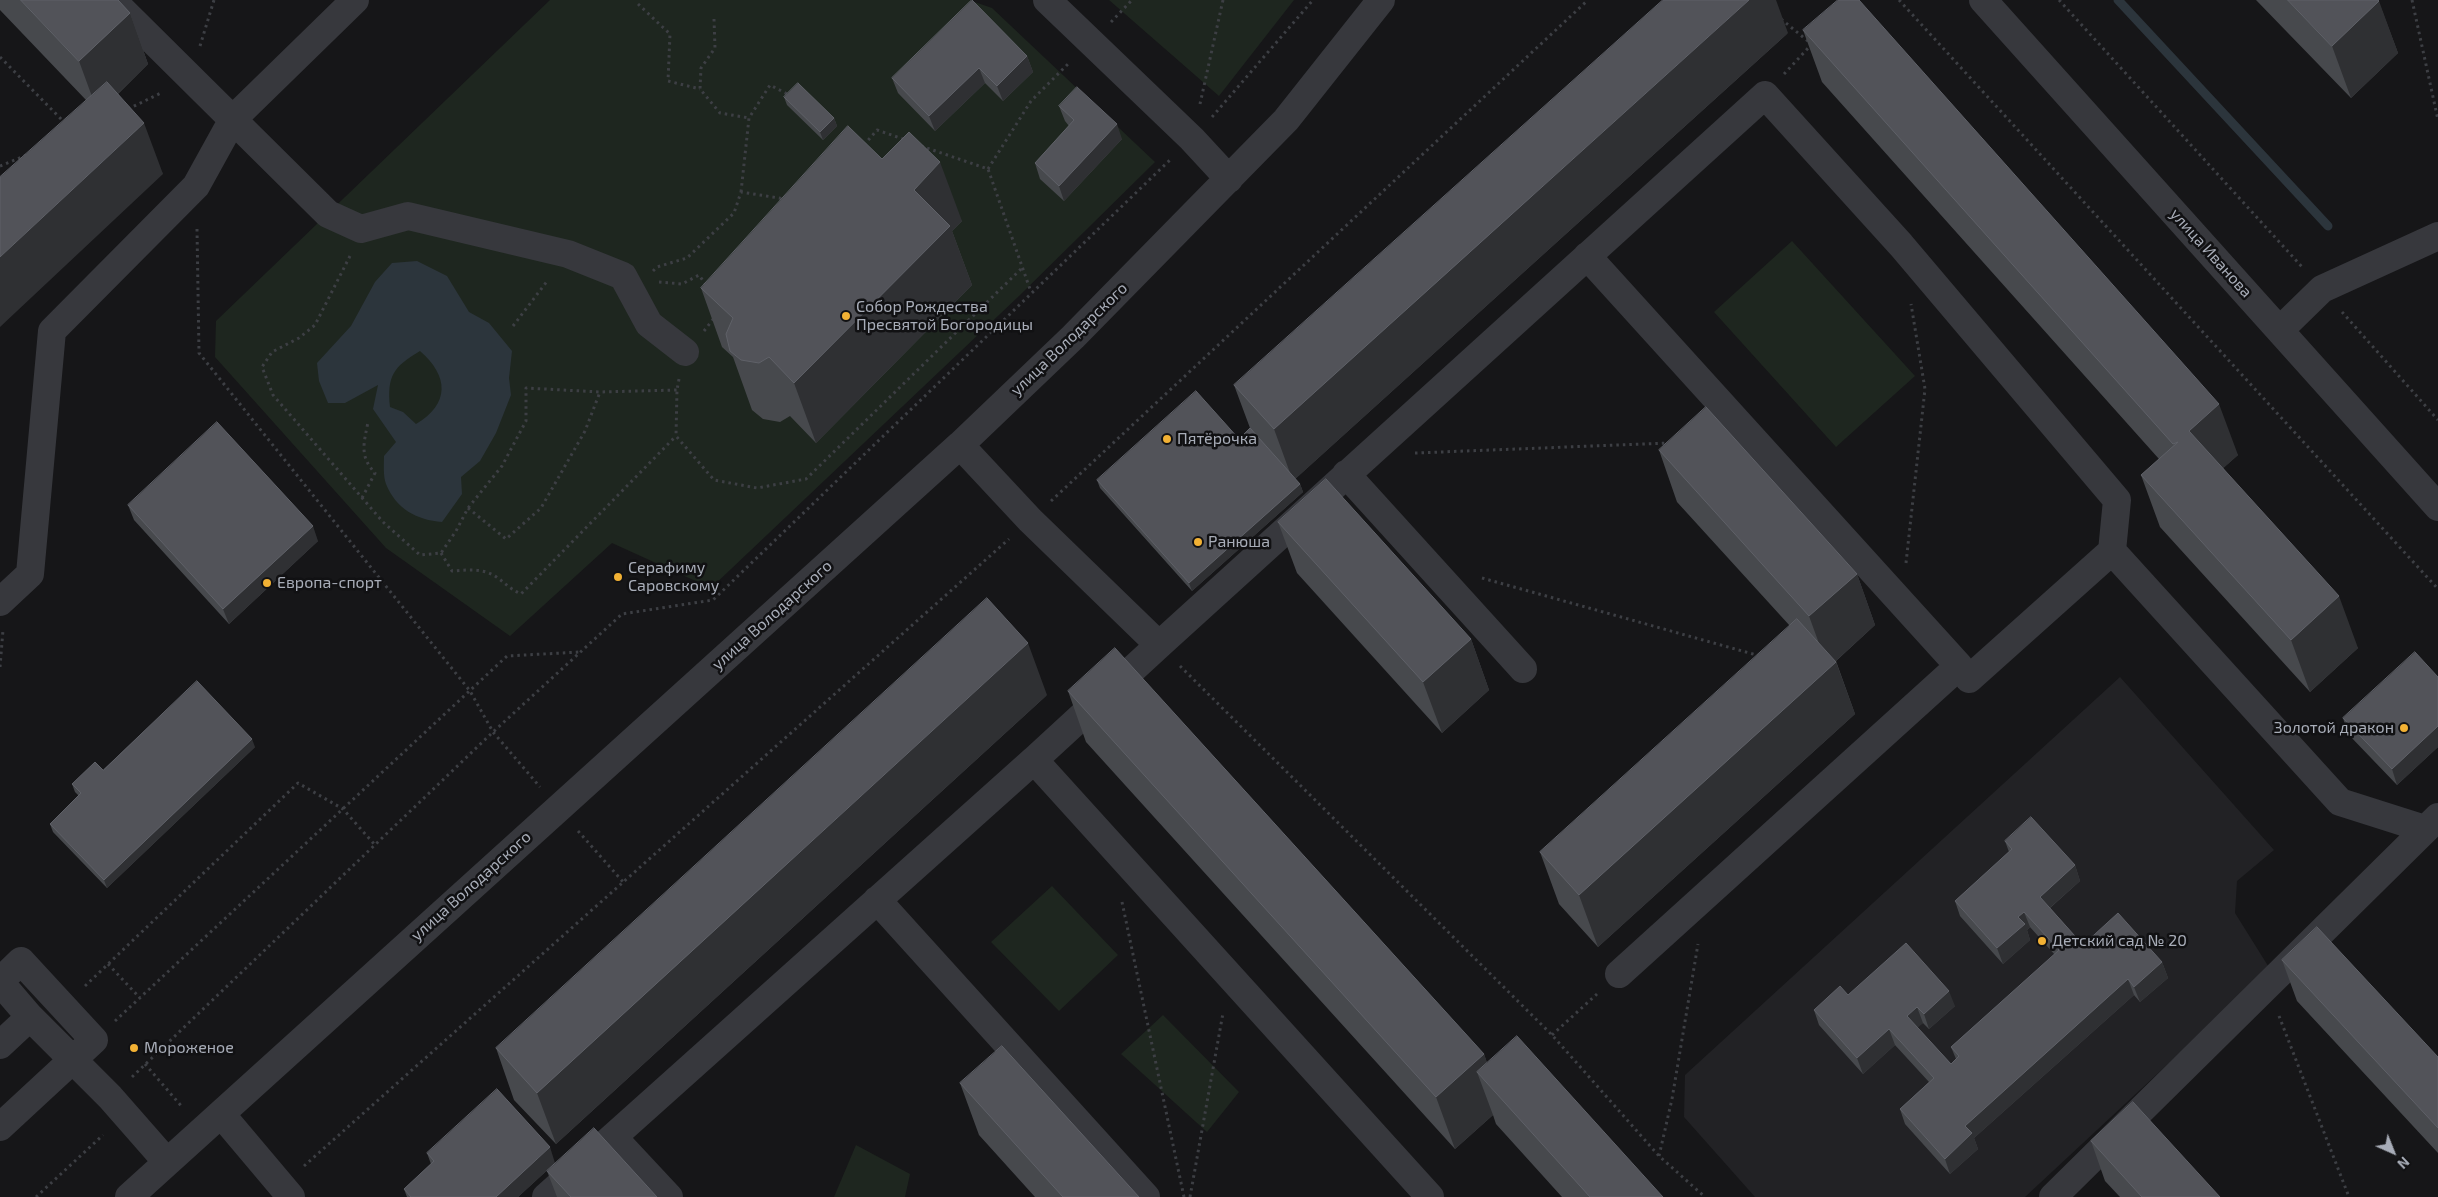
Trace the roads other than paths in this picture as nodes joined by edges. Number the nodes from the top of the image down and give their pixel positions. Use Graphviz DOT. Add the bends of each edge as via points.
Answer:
graph roads {
  1 [pos="112,0"];
  2 [pos="355,0"];
  3 [pos="1047,0"];
  4 [pos="1382,0"];
  5 [pos="1983,0"];
  6 [pos="232,119"];
  7 [pos="1229,179"];
  8 [pos="2438,236"];
  9 [pos="1587,256"];
  10 [pos="2280,330"];
  11 [pos="685,352"];
  12 [pos="960,445"];
  13 [pos="1346,474"];
  14 [pos="2438,506"];
  15 [pos="2112,551"];
  16 [pos="0,602"];
  17 [pos="1159,645"];
  18 [pos="1959,666"];
  19 [pos="1523,669"];
  20 [pos="1034,760"];
  21 [pos="2431,823"];
  22 [pos="877,900"];
  23 [pos="1619,974"];
  24 [pos="0,981"];
  25 [pos="30,1017"];
  26 [pos="0,1044"];
  27 [pos="72,1060"];
  28 [pos="221,1114"];
  29 [pos="0,1127"];
  30 [pos="613,1137"];
  31 [pos="167,1162"];
  32 [pos="286,1192"];
  33 [pos="129,1197"];
  34 [pos="546,1197"];
  35 [pos="669,1197"];
  36 [pos="1146,1197"];
  37 [pos="1430,1197"];
  38 [pos="2053,1197"];
  1 -- 6 [label="street"];
  2 -- 6 [label="street"];
  3 -- 7 [label="street" via="1192,139"];
  4 -- 7 [label="street, улица Володарского" via="1286,120"];
  5 -- 10 [label="street, улица Иванова"];
  6 -- 11 [label="street" via="328,214 361,229 408,216 568,254 623,276 639,288 649,324"];
  6 -- 16 [label="street" via="196,186 52,331 30,574"];
  7 -- 12 [label="street, улица Володарского" via="1073,337"];
  8 -- 10 [label="street" via="2322,289"];
  9 -- 13 [label="street"];
  9 -- 15 [label="street" via="1765,95 1901,245 2118,500"];
  9 -- 18 [label="street"];
  10 -- 14 [label="street, улица Иванова"];
  12 -- 17 [label="street" via="1030,520"];
  12 -- 28 [label="street, улица Володарского"];
  13 -- 17 [label="street"];
  13 -- 19 [label="street"];
  15 -- 18 [label="street" via="1969,679"];
  15 -- 21 [label="street" via="2340,802"];
  17 -- 20 [label="street"];
  18 -- 23 [label="street"];
  20 -- 22 [label="street"];
  20 -- 37 [label="street"];
  21 -- 38 [label="street"];
  22 -- 30 [label="street"];
  22 -- 36 [label="street"];
  24 -- 25 [label="street"];
  24 -- 27 [label="street" via="21,961 94,1040"];
  25 -- 26 [label="street"];
  25 -- 27 [label="street"];
  27 -- 29 [label="street"];
  27 -- 31 [label="street"];
  28 -- 31 [label="street, улица Володарского"];
  28 -- 32 [label="street"];
  30 -- 34 [label="street"];
  30 -- 35 [label="street"];
  31 -- 33 [label="street, улица Володарского"];
}
